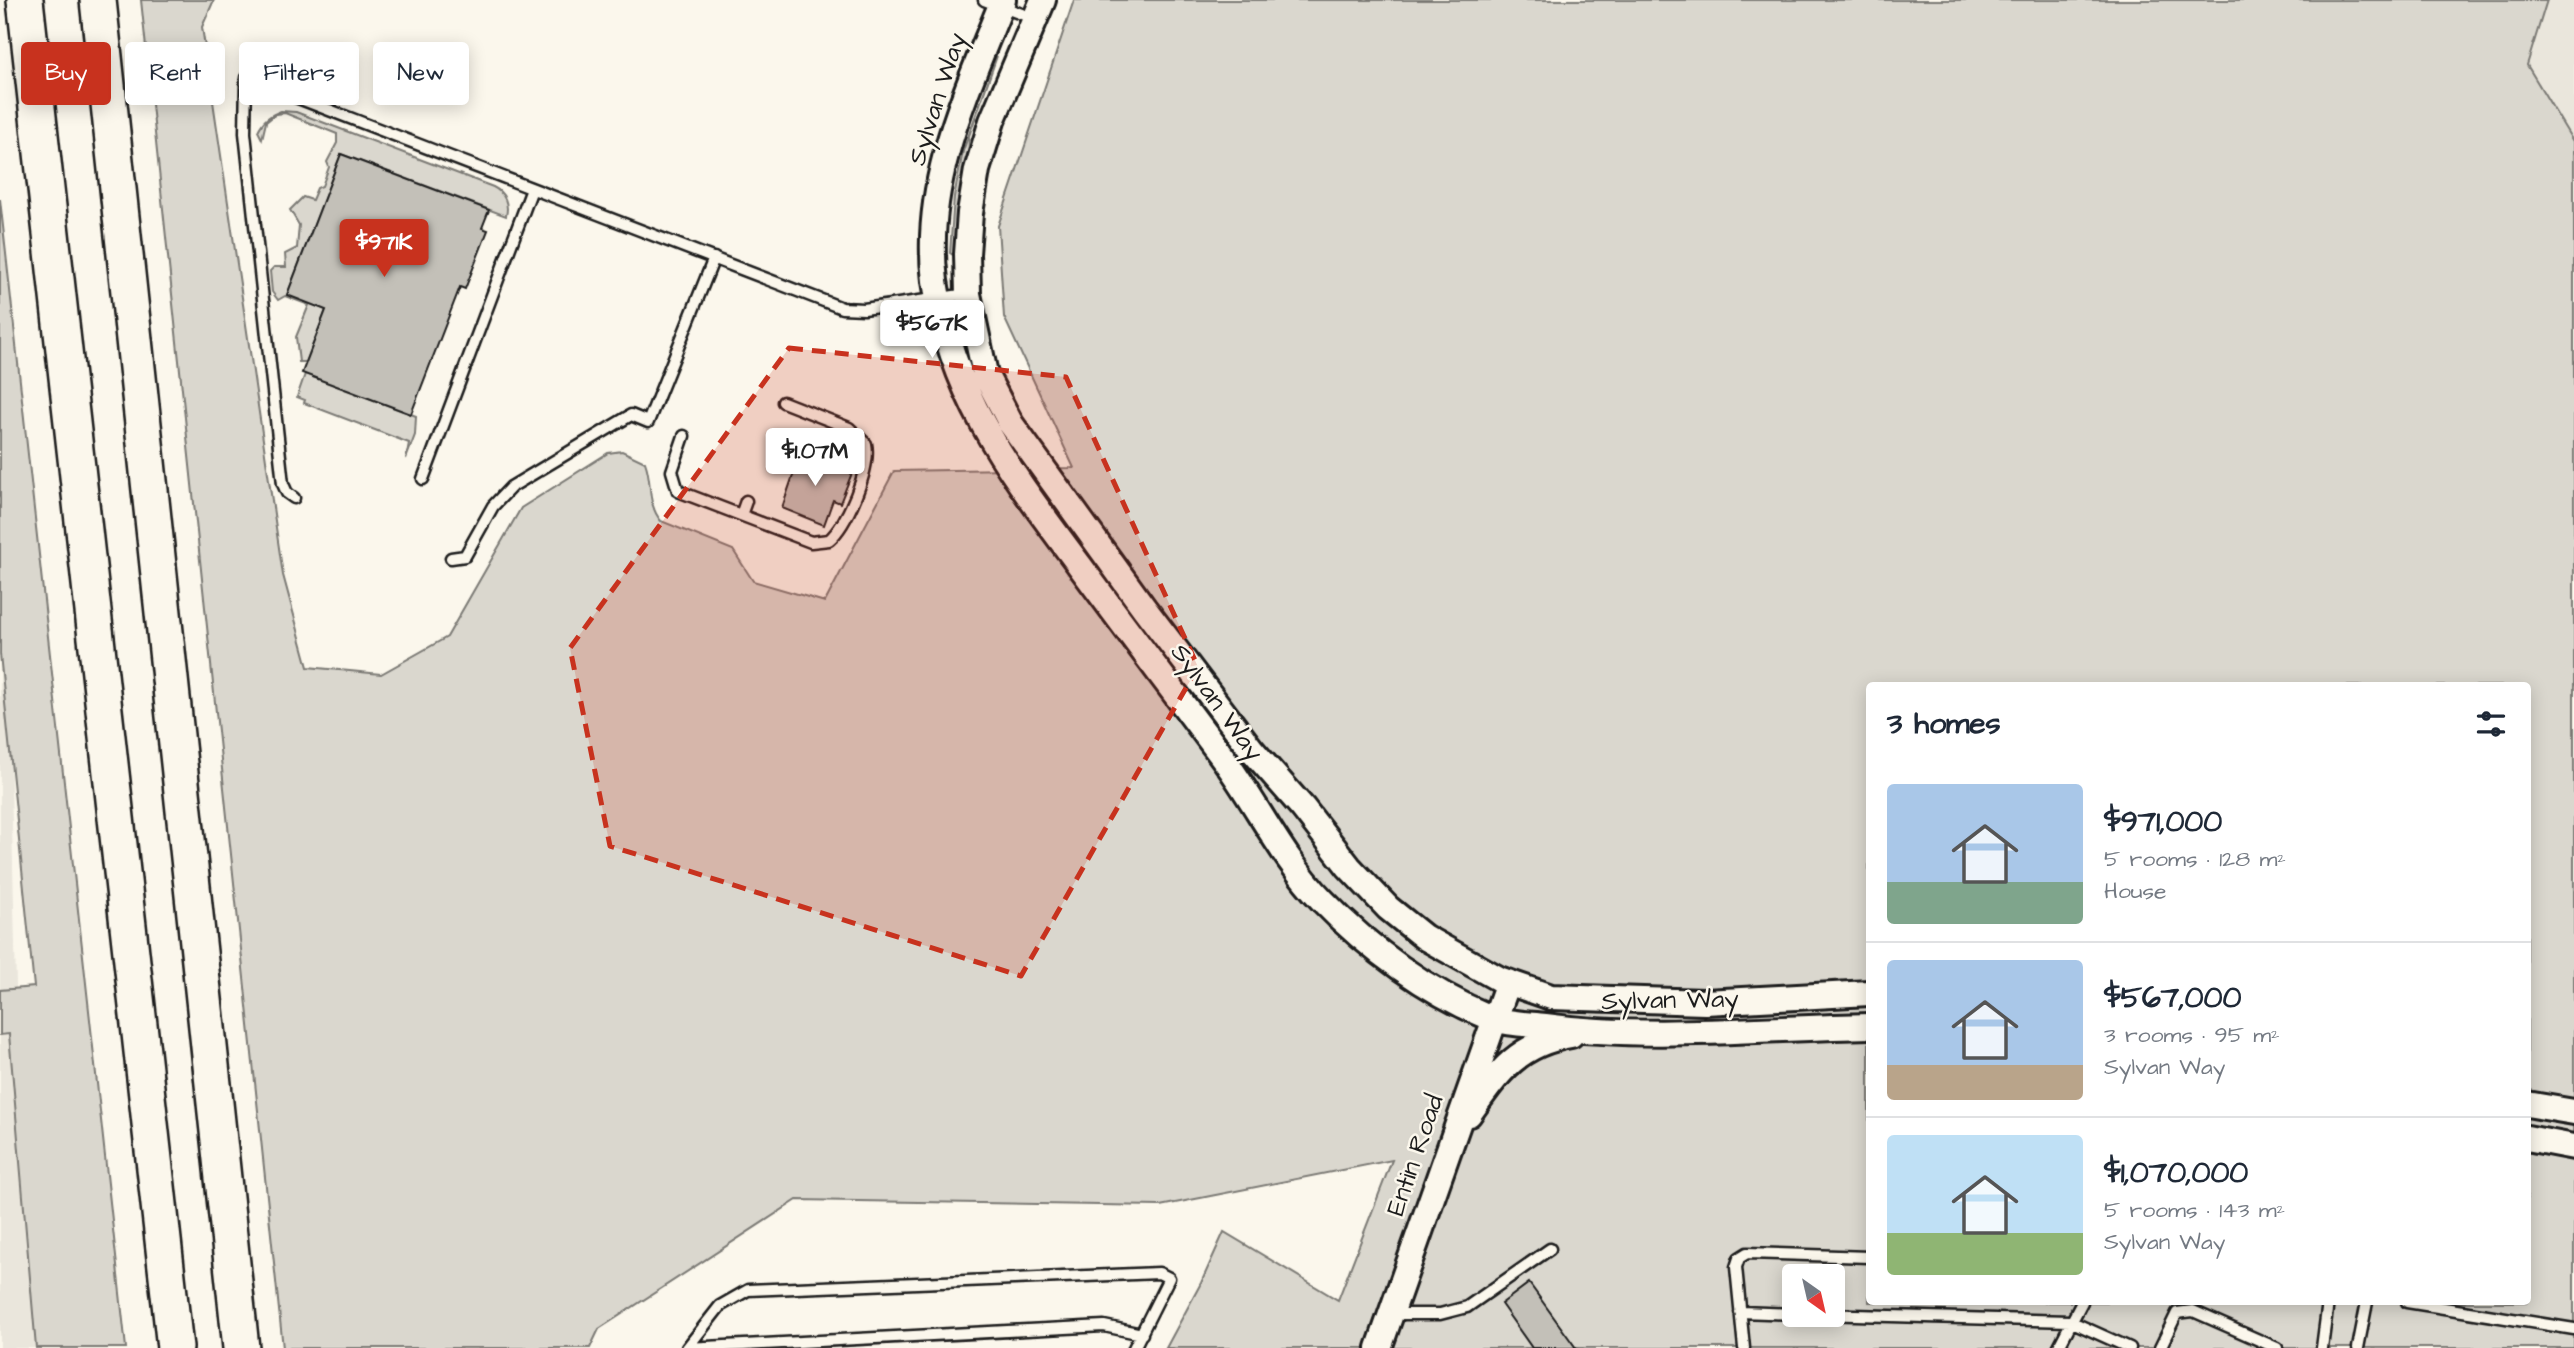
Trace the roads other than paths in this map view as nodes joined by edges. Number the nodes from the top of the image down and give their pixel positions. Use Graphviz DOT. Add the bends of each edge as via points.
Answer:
graph roads {
  1 [pos="25,0"];
  2 [pos="98,0"];
  3 [pos="996,2"];
  4 [pos="1039,10"];
  5 [pos="533,189"];
  6 [pos="714,258"];
  7 [pos="968,295"];
  8 [pos="938,299"];
  9 [pos="783,402"];
  10 [pos="684,436"];
  11 [pos="423,480"];
  12 [pos="294,498"];
  13 [pos="746,501"];
  14 [pos="741,515"];
  15 [pos="451,558"];
  16 [pos="1129,588"];
  17 [pos="1109,605"];
  18 [pos="1508,982"];
  19 [pos="1866,993"];
  20 [pos="1493,1019"];
  21 [pos="1866,1026"];
  22 [pos="1596,1031"];
  23 [pos="2531,1105"];
  24 [pos="2574,1112"];
  25 [pos="1452,1138"];
  26 [pos="2531,1139"];
  27 [pos="2574,1147"];
  28 [pos="1550,1249"];
  29 [pos="1866,1257"];
  30 [pos="2080,1305"];
  31 [pos="2328,1305"];
  32 [pos="2366,1305"];
  33 [pos="2426,1305"];
  34 [pos="1740,1312"];
  35 [pos="1392,1314"];
  36 [pos="1782,1314"];
  37 [pos="1845,1315"];
  38 [pos="2070,1321"];
  39 [pos="2574,1329"];
  40 [pos="1142,1334"];
  41 [pos="175,1348"];
  42 [pos="241,1348"];
  43 [pos="687,1348"];
  44 [pos="1134,1348"];
  45 [pos="1379,1348"];
  46 [pos="1744,1348"];
  47 [pos="2058,1348"];
  48 [pos="2130,1348"];
  49 [pos="2160,1348"];
  50 [pos="2277,1348"];
  51 [pos="2322,1348"];
  52 [pos="2358,1348"];
  1 -- 41 [label="highway"];
  2 -- 42 [label="highway"];
  3 -- 4 [label="lane"];
  3 -- 8 [label="street, Sylvan Way" via="945,158 933,229"];
  4 -- 7 [label="street, Sylvan Way" via="992,121 977,170 967,254"];
  5 -- 6 [label="lane"];
  5 -- 11 [label="lane"];
  5 -- 12 [label="lane" via="246,78 245,133 283,484"];
  6 -- 8 [label="lane" via="842,308"];
  6 -- 15 [label="lane" via="648,422 631,415 511,487 493,506 465,556"];
  7 -- 8 [label="lane"];
  7 -- 16 [label="street, Sylvan Way" via="985,374 1011,424"];
  8 -- 17 [label="street, Sylvan Way" via="968,398 989,439"];
  9 -- 14 [label="lane" via="856,433 866,444 866,466 842,527 829,540 811,542"];
  10 -- 14 [label="lane" via="672,471 678,491"];
  13 -- 14 [label="lane"];
  16 -- 17 [label="street"];
  16 -- 18 [label="street, Sylvan Way" via="1252,750 1366,888 1424,937"];
  17 -- 20 [label="street, Sylvan Way" via="1323,901 1429,987"];
  18 -- 19 [label="street, Sylvan Way" via="1551,997 1621,1001"];
  18 -- 20 [label="street, Entin Road"];
  20 -- 22 [label="street, Sylvan Way"];
  20 -- 25 [label="street, Entin Road"];
  21 -- 22 [label="street, Sylvan Way"];
  22 -- 25 [label="street" via="1538,1044 1501,1068"];
  23 -- 24 [label="street"];
  25 -- 35 [label="street, Entin Road"];
  26 -- 27 [label="street"];
  28 -- 35 [label="lane" via="1467,1307 1440,1314"];
  29 -- 34 [label="lane" via="1746,1254 1736,1267"];
  30 -- 38 [label="lane"];
  31 -- 51 [label="lane"];
  32 -- 52 [label="lane"];
  33 -- 39 [label="lane"];
  34 -- 36 [label="lane"];
  34 -- 46 [label="lane"];
  35 -- 45 [label="street, Entin Road"];
  37 -- 38 [label="lane"];
  38 -- 47 [label="lane"];
  38 -- 48 [label="lane"];
  40 -- 43 [label="lane" via="1104,1326"];
  40 -- 43 [label="lane" via="1170,1279 1159,1273 748,1290 720,1306"];
  40 -- 44 [label="lane"];
  49 -- 50 [label="lane" via="2177,1313 2183,1310"];
}
